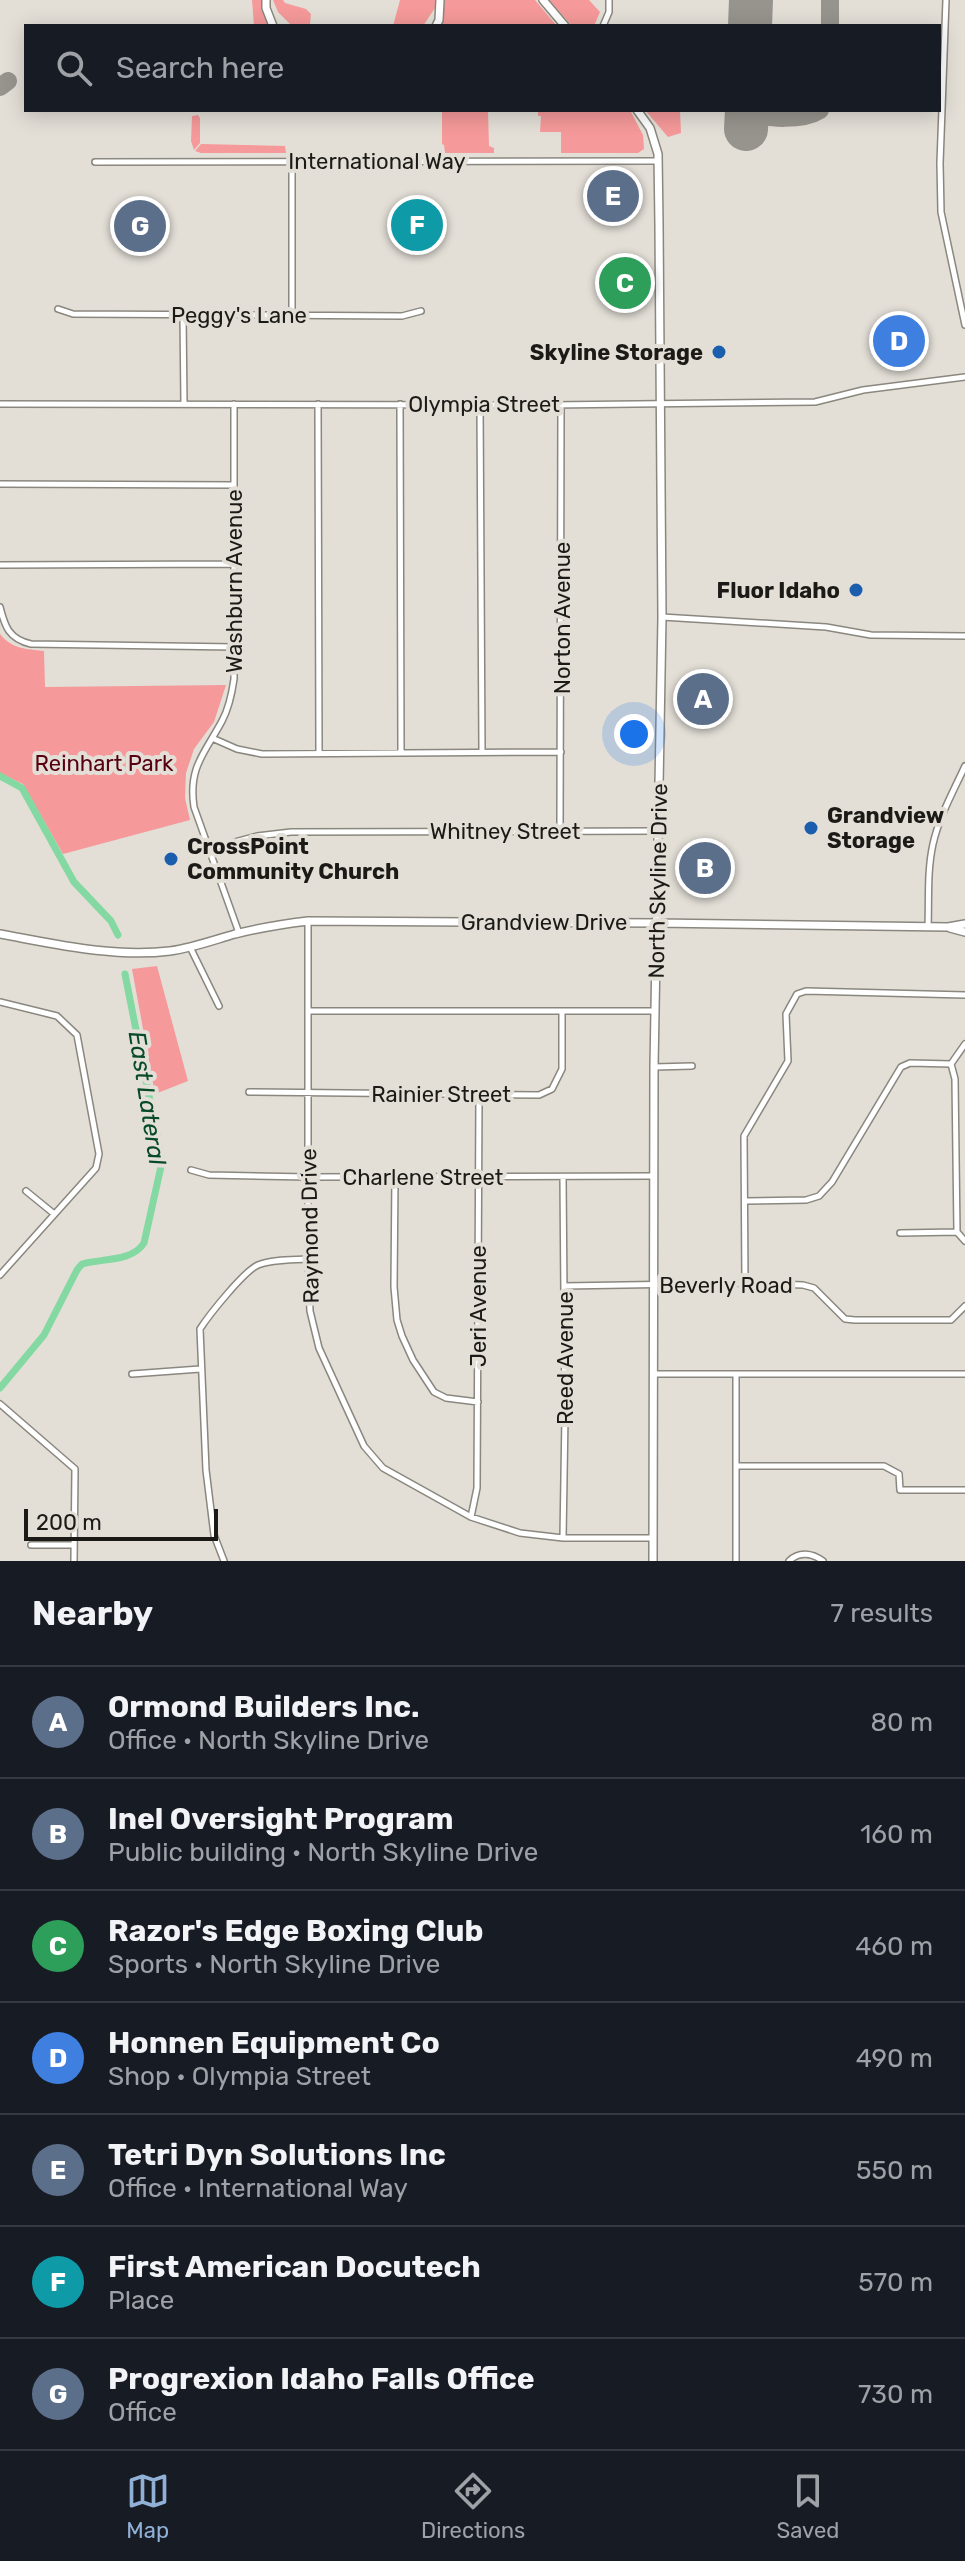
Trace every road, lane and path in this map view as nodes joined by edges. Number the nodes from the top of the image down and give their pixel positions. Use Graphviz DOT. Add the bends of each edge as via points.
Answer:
graph roads {
  1 [pos="266,0"];
  2 [pos="440,0"];
  3 [pos="543,0"];
  4 [pos="609,0"];
  5 [pos="946,0"];
  6 [pos="272,24"];
  7 [pos="437,24"];
  8 [pos="563,24"];
  9 [pos="604,24"];
  10 [pos="638,112"];
  11 [pos="292,161"];
  12 [pos="659,161"];
  13 [pos="95,162"];
  14 [pos="58,309"];
  15 [pos="421,311"];
  16 [pos="292,315"];
  17 [pos="183,316"];
  18 [pos="965,325"];
  19 [pos="965,377"];
  20 [pos="0,404"];
  21 [pos="184,404"];
  22 [pos="234,404"];
  23 [pos="318,404"];
  24 [pos="400,404"];
  25 [pos="660,404"];
  26 [pos="480,405"];
  27 [pos="561,405"];
  28 [pos="0,484"];
  29 [pos="234,485"];
  30 [pos="234,564"];
  31 [pos="0,565"];
  32 [pos="0,607"];
  33 [pos="662,617"];
  34 [pos="965,636"];
  35 [pos="234,647"];
  36 [pos="212,738"];
  37 [pos="482,751"];
  38 [pos="561,752"];
  39 [pos="319,753"];
  40 [pos="401,753"];
  41 [pos="965,766"];
  42 [pos="560,831"];
  43 [pos="659,831"];
  44 [pos="208,849"];
  45 [pos="308,921"];
  46 [pos="657,923"];
  47 [pos="965,924"];
  48 [pos="928,927"];
  49 [pos="948,927"];
  50 [pos="965,932"];
  51 [pos="239,933"];
  52 [pos="0,934"];
  53 [pos="190,947"];
  54 [pos="965,995"];
  55 [pos="0,1002"];
  56 [pos="219,1006"];
  57 [pos="309,1011"];
  58 [pos="655,1011"];
  59 [pos="562,1012"];
  60 [pos="965,1044"];
  61 [pos="951,1064"];
  62 [pos="692,1066"];
  63 [pos="654,1067"];
  64 [pos="249,1092"];
  65 [pos="307,1093"];
  66 [pos="479,1095"];
  67 [pos="191,1170"];
  68 [pos="655,1176"];
  69 [pos="308,1177"];
  70 [pos="395,1177"];
  71 [pos="563,1177"];
  72 [pos="478,1178"];
  73 [pos="26,1191"];
  74 [pos="744,1201"];
  75 [pos="53,1213"];
  76 [pos="957,1232"];
  77 [pos="900,1233"];
  78 [pos="965,1241"];
  79 [pos="308,1259"];
  80 [pos="0,1275"];
  81 [pos="745,1283"];
  82 [pos="654,1285"];
  83 [pos="564,1286"];
  84 [pos="965,1306"];
  85 [pos="200,1369"];
  86 [pos="132,1374"];
  87 [pos="654,1374"];
  88 [pos="965,1374"];
  89 [pos="736,1375"];
  90 [pos="478,1402"];
  91 [pos="0,1404"];
  92 [pos="737,1466"];
  93 [pos="965,1490"];
  94 [pos="471,1517"];
  95 [pos="563,1538"];
  96 [pos="653,1538"];
  97 [pos="31,1545"];
  98 [pos="74,1545"];
  99 [pos="74,1561"];
  100 [pos="224,1561"];
  101 [pos="653,1561"];
  102 [pos="736,1561"];
  103 [pos="789,1561"];
  104 [pos="823,1561"];
  1 -- 6 [label="main road"];
  2 -- 7 [label="main road"];
  3 -- 8 [label="main road"];
  4 -- 9 [label="street"];
  5 -- 18 [label="street" via="941,212"];
  10 -- 12 [label="main road, North Skyline Drive" via="650,128"];
  11 -- 12 [label="street, International Way"];
  11 -- 13 [label="street, International Way"];
  11 -- 16 [label="street"];
  12 -- 25 [label="main road, North Skyline Drive"];
  14 -- 17 [label="street, Peggy's Lane" via="73,314"];
  15 -- 16 [label="street, Peggy's Lane" via="402,316"];
  16 -- 17 [label="street, Peggy's Lane"];
  17 -- 21 [label="street"];
  19 -- 25 [label="street, Olympia Street" via="815,402"];
  20 -- 21 [label="street, Olympia Street"];
  21 -- 22 [label="street, Olympia Street"];
  22 -- 23 [label="street, Olympia Street"];
  22 -- 29 [label="street, Washburn Avenue"];
  23 -- 24 [label="street, Olympia Street"];
  23 -- 39 [label="street"];
  24 -- 26 [label="street, Olympia Street"];
  24 -- 40 [label="street"];
  25 -- 27 [label="street, Olympia Street"];
  25 -- 33 [label="main road, North Skyline Drive"];
  26 -- 27 [label="street, Olympia Street"];
  26 -- 37 [label="street"];
  27 -- 38 [label="street, Norton Avenue"];
  28 -- 29 [label="street"];
  29 -- 30 [label="street, Washburn Avenue"];
  30 -- 31 [label="street"];
  30 -- 35 [label="street, Washburn Avenue"];
  32 -- 35 [label="street" via="6,630 31,644"];
  33 -- 34 [label="street" via="826,627 895,637"];
  33 -- 43 [label="main road, North Skyline Drive"];
  35 -- 36 [label="street, Washburn Avenue" via="231,695"];
  36 -- 39 [label="street" via="251,753"];
  36 -- 44 [label="street, Washburn Avenue" via="199,757 192,784"];
  37 -- 38 [label="street"];
  37 -- 40 [label="street"];
  38 -- 42 [label="street, Norton Avenue"];
  39 -- 40 [label="street"];
  41 -- 48 [label="street" via="932,846"];
  42 -- 43 [label="street, Whitney Street"];
  42 -- 44 [label="street, Whitney Street" via="291,832"];
  43 -- 46 [label="main road, North Skyline Drive"];
  44 -- 51 [label="street, Washburn Avenue"];
  45 -- 46 [label="main road, Grandview Drive"];
  45 -- 51 [label="main road, Grandview Drive"];
  45 -- 57 [label="street, Raymond Drive"];
  46 -- 48 [label="main road, Grandview Drive"];
  46 -- 58 [label="main road, North Skyline Drive"];
  47 -- 49 [label="main road, Grandview Drive"];
  48 -- 49 [label="main road, Grandview Drive"];
  49 -- 50 [label="main road, Grandview Drive"];
  51 -- 53 [label="main road, Grandview Drive"];
  52 -- 53 [label="main road, Grandview Drive" via="140,953"];
  53 -- 56 [label="street"];
  54 -- 74 [label="street" via="797,994 786,1014 788,1061 744,1136"];
  55 -- 75 [label="street" via="57,1016 77,1035 99,1154 96,1168"];
  57 -- 59 [label="street"];
  57 -- 65 [label="street, Raymond Drive"];
  58 -- 59 [label="street"];
  58 -- 63 [label="main road, North Skyline Drive"];
  59 -- 66 [label="street, Rainier Street" via="562,1069 552,1089 539,1095"];
  60 -- 61 [label="street"];
  61 -- 74 [label="street" via="901,1067 819,1196"];
  61 -- 76 [label="street"];
  62 -- 63 [label="street"];
  63 -- 68 [label="main road, North Skyline Drive"];
  64 -- 65 [label="street, Rainier Street"];
  65 -- 66 [label="street, Rainier Street"];
  65 -- 69 [label="street, Raymond Drive"];
  66 -- 72 [label="street, Jeri Avenue"];
  67 -- 69 [label="street, Charlene Street"];
  68 -- 71 [label="street, Charlene Street"];
  68 -- 82 [label="main road, North Skyline Drive"];
  69 -- 70 [label="street, Charlene Street"];
  69 -- 79 [label="street, Raymond Drive"];
  70 -- 72 [label="street, Charlene Street"];
  70 -- 90 [label="street" via="399,1328 434,1392"];
  71 -- 72 [label="street, Charlene Street"];
  71 -- 83 [label="street, Reed Avenue"];
  72 -- 90 [label="street, Jeri Avenue"];
  73 -- 75 [label="street"];
  74 -- 81 [label="street"];
  75 -- 80 [label="street"];
  76 -- 77 [label="street"];
  76 -- 78 [label="street"];
  79 -- 85 [label="street" via="252,1268 200,1329"];
  79 -- 94 [label="street, Raymond Drive" via="310,1311 319,1348 364,1446 383,1468"];
  81 -- 82 [label="street, Beverly Road"];
  81 -- 84 [label="street, Beverly Road" via="814,1288 845,1319 951,1320"];
  82 -- 83 [label="street, Beverly Road"];
  82 -- 87 [label="main road, North Skyline Drive"];
  83 -- 95 [label="street, Reed Avenue"];
  85 -- 86 [label="street"];
  85 -- 100 [label="street" via="212,1522"];
  87 -- 89 [label="street"];
  87 -- 96 [label="main road, North Skyline Drive"];
  88 -- 89 [label="street"];
  89 -- 92 [label="street"];
  90 -- 94 [label="street, Jeri Avenue" via="477,1488"];
  91 -- 98 [label="street" via="75,1469"];
  92 -- 93 [label="street" via="884,1466 899,1474 900,1490"];
  92 -- 102 [label="street"];
  94 -- 95 [label="street, Raymond Drive" via="520,1533"];
  95 -- 96 [label="street, Raymond Drive"];
  96 -- 101 [label="main road, North Skyline Drive"];
  97 -- 98 [label="street"];
  98 -- 99 [label="street"];
  103 -- 104 [label="street" via="806,1553"];
}
